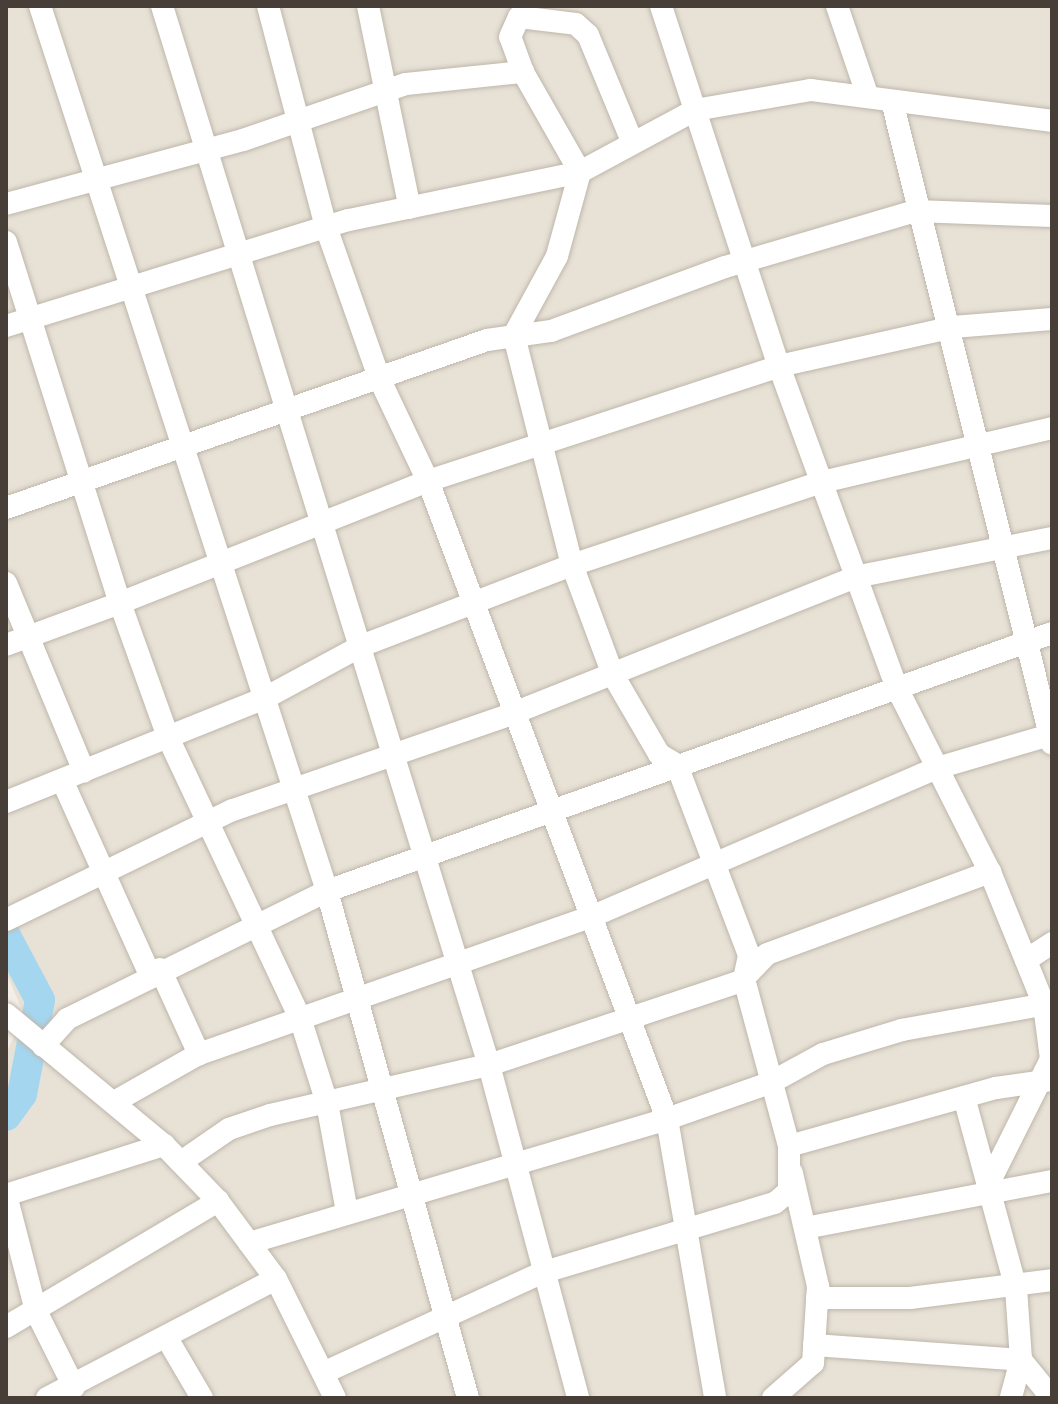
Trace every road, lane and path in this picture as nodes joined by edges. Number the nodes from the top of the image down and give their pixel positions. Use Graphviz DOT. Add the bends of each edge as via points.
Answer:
graph roads {
  1 [pos="40,6"];
  2 [pos="162,6"];
  3 [pos="268,6"];
  4 [pos="368,6"];
  5 [pos="661,6"];
  6 [pos="837,6"];
  7 [pos="561,14"];
  8 [pos="523,72"];
  9 [pos="390,93"];
  10 [pos="867,94"];
  11 [pos="893,105"];
  12 [pos="695,110"];
  13 [pos="295,120"];
  14 [pos="1052,121"];
  15 [pos="632,141"];
  16 [pos="205,150"];
  17 [pos="580,172"];
  18 [pos="96,180"];
  19 [pos="6,204"];
  20 [pos="410,208"];
  21 [pos="915,211"];
  22 [pos="1052,216"];
  23 [pos="326,227"];
  24 [pos="6,242"];
  25 [pos="236,256"];
  26 [pos="745,261"];
  27 [pos="130,288"];
  28 [pos="1052,319"];
  29 [pos="29,320"];
  30 [pos="6,326"];
  31 [pos="953,327"];
  32 [pos="514,335"];
  33 [pos="779,366"];
  34 [pos="380,380"];
  35 [pos="289,413"];
  36 [pos="1052,428"];
  37 [pos="540,444"];
  38 [pos="979,444"];
  39 [pos="187,451"];
  40 [pos="428,481"];
  41 [pos="822,482"];
  42 [pos="82,485"];
  43 [pos="6,508"];
  44 [pos="320,528"];
  45 [pos="1052,538"];
  46 [pos="1001,543"];
  47 [pos="224,559"];
  48 [pos="572,565"];
  49 [pos="855,577"];
  50 [pos="6,583"];
  51 [pos="120,603"];
  52 [pos="471,606"];
  53 [pos="1052,633"];
  54 [pos="15,641"];
  55 [pos="1026,641"];
  56 [pos="361,646"];
  57 [pos="613,675"];
  58 [pos="897,688"];
  59 [pos="265,698"];
  60 [pos="514,713"];
  61 [pos="168,737"];
  62 [pos="1051,740"];
  63 [pos="389,756"];
  64 [pos="677,765"];
  65 [pos="937,768"];
  66 [pos="84,771"];
  67 [pos="62,780"];
  68 [pos="290,790"];
  69 [pos="7,798"];
  70 [pos="554,810"];
  71 [pos="205,823"];
  72 [pos="420,858"];
  73 [pos="715,858"];
  74 [pos="98,872"];
  75 [pos="990,872"];
  76 [pos="327,891"];
  77 [pos="593,916"];
  78 [pos="8,918"];
  79 [pos="254,926"];
  80 [pos="1052,943"];
  81 [pos="1026,960"];
  82 [pos="456,963"];
  83 [pos="155,972"];
  84 [pos="744,979"];
  85 [pos="357,994"];
  86 [pos="1048,1004"];
  87 [pos="6,1014"];
  88 [pos="300,1018"];
  89 [pos="632,1019"];
  90 [pos="37,1041"];
  91 [pos="199,1054"];
  92 [pos="489,1065"];
  93 [pos="1047,1080"];
  94 [pos="770,1083"];
  95 [pos="383,1091"];
  96 [pos="964,1097"];
  97 [pos="114,1102"];
  98 [pos="327,1103"];
  99 [pos="667,1119"];
  100 [pos="164,1145"];
  101 [pos="789,1146"];
  102 [pos="181,1162"];
  103 [pos="511,1166"];
  104 [pos="792,1173"];
  105 [pos="1052,1181"];
  106 [pos="992,1184"];
  107 [pos="412,1191"];
  108 [pos="218,1201"];
  109 [pos="347,1212"];
  110 [pos="690,1223"];
  111 [pos="805,1228"];
  112 [pos="249,1243"];
  113 [pos="13,1248"];
  114 [pos="541,1273"];
  115 [pos="276,1279"];
  116 [pos="1052,1280"];
  117 [pos="1016,1288"];
  118 [pos="817,1298"];
  119 [pos="36,1311"];
  120 [pos="443,1322"];
  121 [pos="6,1327"];
  122 [pos="168,1340"];
  123 [pos="814,1345"];
  124 [pos="1021,1360"];
  125 [pos="323,1373"];
  126 [pos="74,1387"];
  127 [pos="1049,1387"];
  128 [pos="47,1398"];
  129 [pos="202,1398"];
  130 [pos="335,1398"];
  131 [pos="468,1398"];
  132 [pos="578,1398"];
  133 [pos="715,1398"];
  134 [pos="773,1398"];
  135 [pos="1011,1398"];
  1 -- 18 [label="street"];
  2 -- 16 [label="street"];
  3 -- 13 [label="street"];
  4 -- 9 [label="street"];
  5 -- 12 [label="street"];
  6 -- 10 [label="street"];
  7 -- 8 [label="street" via="519,17 511,26"];
  7 -- 15 [label="street" via="588,35"];
  8 -- 9 [label="street" via="446,74"];
  8 -- 17 [label="street"];
  9 -- 13 [label="street"];
  9 -- 20 [label="street"];
  10 -- 11 [label="street"];
  10 -- 12 [label="street" via="811,90"];
  11 -- 14 [label="street"];
  11 -- 21 [label="street"];
  12 -- 15 [label="street"];
  12 -- 26 [label="street"];
  13 -- 16 [label="street"];
  13 -- 23 [label="street"];
  15 -- 17 [label="street"];
  16 -- 18 [label="street"];
  16 -- 25 [label="street"];
  17 -- 20 [label="street"];
  17 -- 32 [label="street" via="557,256"];
  18 -- 19 [label="street"];
  18 -- 27 [label="street"];
  20 -- 23 [label="street"];
  21 -- 22 [label="street"];
  21 -- 26 [label="street"];
  21 -- 31 [label="street"];
  23 -- 25 [label="street"];
  23 -- 34 [label="street"];
  24 -- 29 [label="street"];
  25 -- 27 [label="street"];
  25 -- 35 [label="street"];
  26 -- 32 [label="street" via="551,331"];
  26 -- 33 [label="street"];
  27 -- 29 [label="street"];
  27 -- 39 [label="street"];
  28 -- 31 [label="street"];
  29 -- 30 [label="street"];
  29 -- 42 [label="street"];
  31 -- 33 [label="street"];
  31 -- 38 [label="street"];
  32 -- 34 [label="street"];
  32 -- 37 [label="street"];
  33 -- 37 [label="street"];
  33 -- 41 [label="street"];
  34 -- 35 [label="street"];
  34 -- 40 [label="street"];
  35 -- 39 [label="street"];
  35 -- 44 [label="street"];
  36 -- 38 [label="street"];
  37 -- 40 [label="street"];
  37 -- 48 [label="street"];
  38 -- 41 [label="street"];
  38 -- 46 [label="street"];
  39 -- 42 [label="street"];
  39 -- 47 [label="street"];
  40 -- 44 [label="street"];
  40 -- 52 [label="street"];
  41 -- 48 [label="street"];
  41 -- 49 [label="street"];
  42 -- 43 [label="street"];
  42 -- 51 [label="street"];
  44 -- 47 [label="street"];
  44 -- 56 [label="street"];
  45 -- 46 [label="street"];
  46 -- 49 [label="street"];
  46 -- 55 [label="street"];
  47 -- 51 [label="street"];
  47 -- 59 [label="street"];
  48 -- 52 [label="street"];
  48 -- 57 [label="street"];
  49 -- 57 [label="street"];
  49 -- 58 [label="street"];
  50 -- 54 [label="street"];
  51 -- 54 [label="street"];
  51 -- 61 [label="street"];
  52 -- 56 [label="street"];
  52 -- 60 [label="street"];
  53 -- 55 [label="street"];
  54 -- 66 [label="street"];
  55 -- 58 [label="street"];
  55 -- 62 [label="street"];
  56 -- 59 [label="street"];
  56 -- 63 [label="street"];
  57 -- 60 [label="street"];
  57 -- 64 [label="street" via="659,754"];
  58 -- 64 [label="street"];
  58 -- 65 [label="street"];
  59 -- 61 [label="street"];
  59 -- 68 [label="street"];
  60 -- 63 [label="street"];
  60 -- 70 [label="street"];
  61 -- 66 [label="street"];
  61 -- 71 [label="street"];
  62 -- 65 [label="street"];
  63 -- 68 [label="street"];
  63 -- 72 [label="street"];
  64 -- 70 [label="street"];
  64 -- 73 [label="street"];
  65 -- 73 [label="street"];
  65 -- 75 [label="street"];
  66 -- 67 [label="street"];
  67 -- 69 [label="street"];
  67 -- 74 [label="street"];
  68 -- 71 [label="street"];
  68 -- 76 [label="street"];
  70 -- 72 [label="street"];
  70 -- 77 [label="street"];
  71 -- 74 [label="street"];
  71 -- 79 [label="street"];
  72 -- 76 [label="street"];
  72 -- 82 [label="street"];
  73 -- 77 [label="street"];
  73 -- 84 [label="street" via="749,955"];
  74 -- 78 [label="street"];
  74 -- 83 [label="street"];
  75 -- 81 [label="street"];
  75 -- 84 [label="street" via="767,954"];
  76 -- 79 [label="street"];
  76 -- 85 [label="street"];
  77 -- 82 [label="street"];
  77 -- 89 [label="street"];
  79 -- 83 [label="street"];
  79 -- 88 [label="street"];
  80 -- 81 [label="street"];
  81 -- 86 [label="street"];
  82 -- 85 [label="street"];
  82 -- 92 [label="street"];
  83 -- 90 [label="street"];
  83 -- 91 [label="street"];
  84 -- 89 [label="street"];
  84 -- 94 [label="street"];
  85 -- 88 [label="street"];
  85 -- 95 [label="street"];
  86 -- 93 [label="street"];
  86 -- 94 [label="street" via="902,1030 823,1054"];
  87 -- 90 [label="street"];
  88 -- 91 [label="street"];
  88 -- 98 [label="street"];
  89 -- 92 [label="street"];
  89 -- 99 [label="street"];
  90 -- 97 [label="street"];
  91 -- 97 [label="street"];
  92 -- 95 [label="street"];
  92 -- 103 [label="street"];
  93 -- 96 [label="street"];
  93 -- 106 [label="street"];
  94 -- 99 [label="street"];
  94 -- 101 [label="street"];
  95 -- 98 [label="street"];
  95 -- 107 [label="street"];
  96 -- 101 [label="street"];
  96 -- 106 [label="street"];
  97 -- 100 [label="street"];
  98 -- 102 [label="street" via="229,1129"];
  98 -- 109 [label="street"];
  99 -- 103 [label="street"];
  99 -- 110 [label="street"];
  100 -- 102 [label="street"];
  100 -- 113 [label="street" via="6,1195"];
  101 -- 104 [label="street"];
  102 -- 108 [label="street"];
  103 -- 107 [label="street"];
  103 -- 114 [label="street"];
  104 -- 110 [label="street" via="789,1191 775,1203"];
  104 -- 111 [label="street"];
  105 -- 106 [label="street"];
  106 -- 111 [label="street"];
  106 -- 117 [label="street"];
  107 -- 109 [label="street"];
  107 -- 120 [label="street"];
  108 -- 112 [label="street"];
  108 -- 119 [label="street"];
  109 -- 112 [label="street"];
  110 -- 114 [label="street"];
  110 -- 133 [label="street"];
  111 -- 118 [label="street"];
  112 -- 115 [label="street"];
  113 -- 119 [label="street"];
  114 -- 120 [label="street"];
  114 -- 132 [label="street"];
  115 -- 122 [label="street"];
  115 -- 125 [label="street"];
  116 -- 117 [label="street"];
  117 -- 118 [label="street"];
  117 -- 124 [label="street"];
  118 -- 123 [label="street"];
  119 -- 121 [label="street"];
  119 -- 126 [label="street"];
  120 -- 125 [label="street"];
  120 -- 131 [label="street"];
  122 -- 126 [label="street"];
  122 -- 129 [label="street"];
  123 -- 124 [label="street"];
  123 -- 134 [label="street" via="813,1363"];
  124 -- 127 [label="street"];
  124 -- 135 [label="street"];
  125 -- 130 [label="street"];
  126 -- 128 [label="street"];
}
